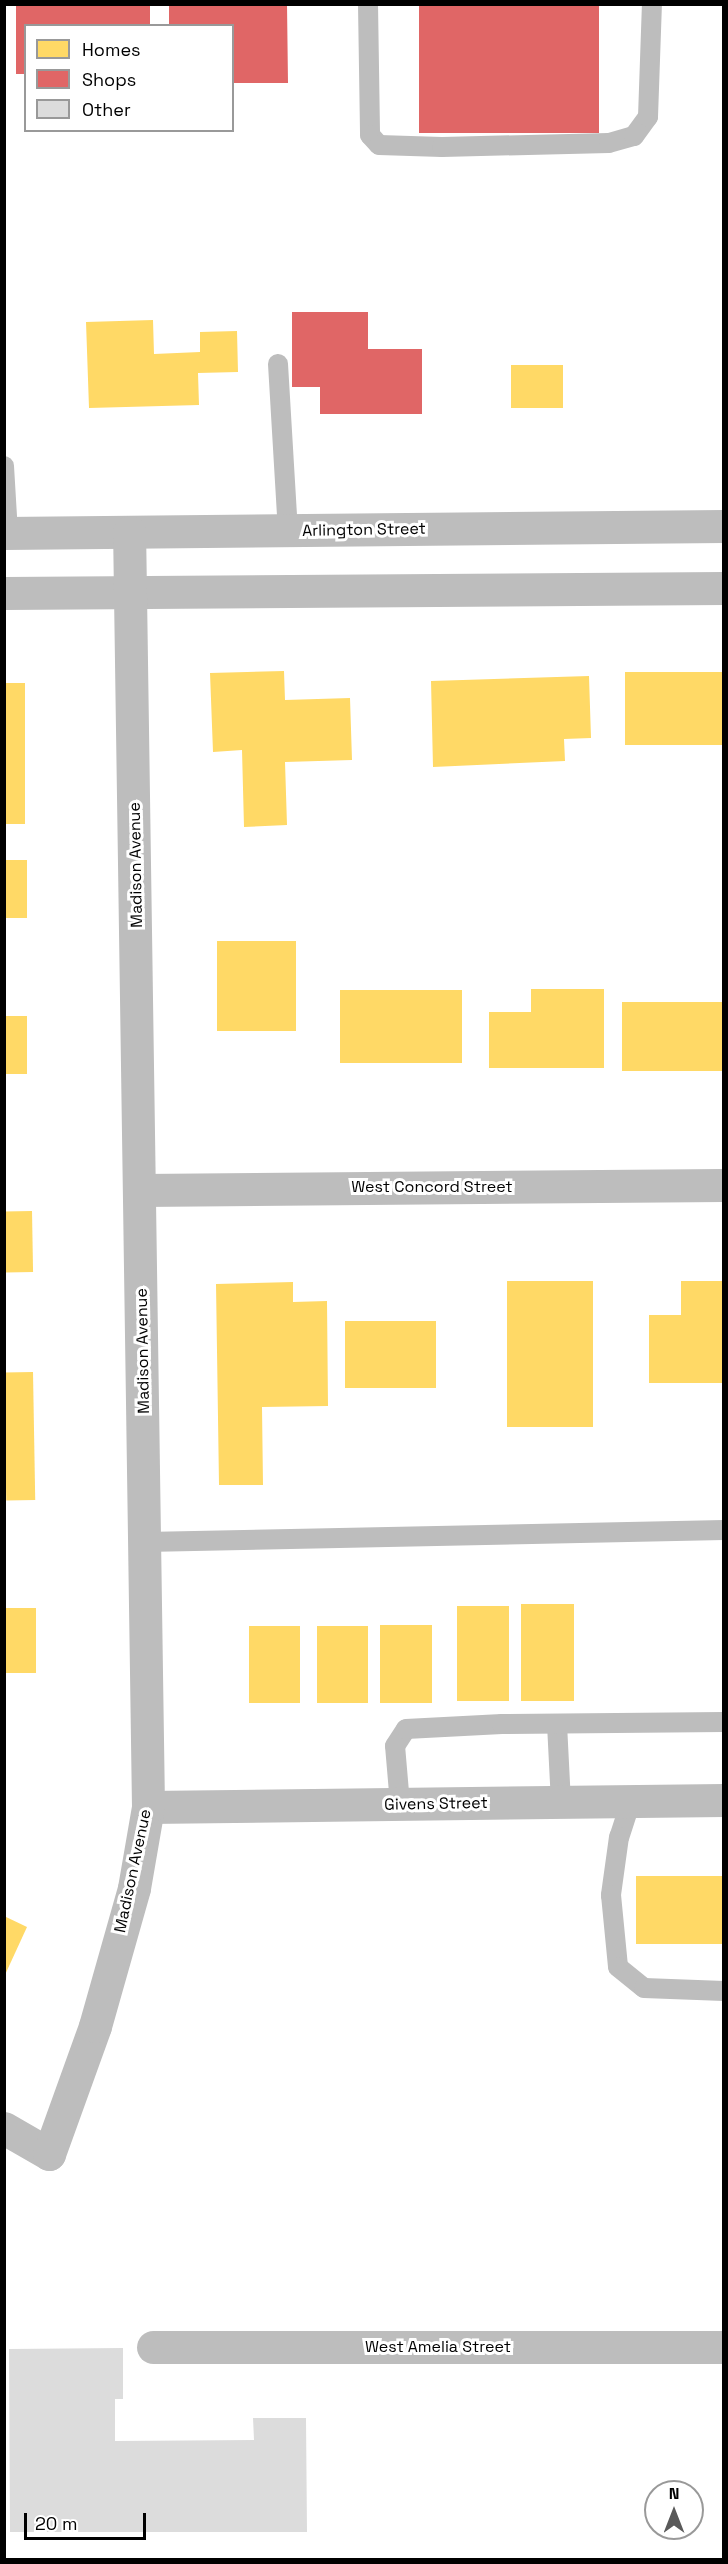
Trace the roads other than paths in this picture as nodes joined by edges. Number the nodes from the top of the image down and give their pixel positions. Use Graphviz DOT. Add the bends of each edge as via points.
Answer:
graph roads {
  1 [pos="368,4"];
  2 [pos="652,4"];
  3 [pos="278,364"];
  4 [pos="4,466"];
  5 [pos="723,526"];
  6 [pos="288,530"];
  7 [pos="129,532"];
  8 [pos="6,533"];
  9 [pos="723,588"];
  10 [pos="131,592"];
  11 [pos="4,593"];
  12 [pos="723,1185"];
  13 [pos="141,1190"];
  14 [pos="723,1530"];
  15 [pos="145,1542"];
  16 [pos="723,1722"];
  17 [pos="557,1724"];
  18 [pos="723,1800"];
  19 [pos="631,1801"];
  20 [pos="561,1802"];
  21 [pos="400,1804"];
  22 [pos="148,1808"];
  23 [pos="723,1991"];
  24 [pos="4,2128"];
  25 [pos="723,2347"];
  26 [pos="153,2348"];
  1 -- 2 [label="lane" via="370,135 379,145 442,147 609,143 634,135 648,117"];
  3 -- 6 [label="lane"];
  4 -- 8 [label="lane"];
  5 -- 6 [label="street, Arlington Street"];
  6 -- 7 [label="street, Arlington Street"];
  7 -- 8 [label="street, Arlington Street"];
  7 -- 10 [label="street, Madison Avenue"];
  9 -- 10 [label="street"];
  10 -- 11 [label="street"];
  10 -- 13 [label="street, Madison Avenue"];
  12 -- 13 [label="street, West Concord Street"];
  13 -- 15 [label="street, Madison Avenue"];
  14 -- 15 [label="lane"];
  15 -- 22 [label="street, Madison Avenue"];
  16 -- 17 [label="lane"];
  17 -- 20 [label="lane"];
  17 -- 21 [label="lane" via="406,1729 395,1746"];
  18 -- 19 [label="street, Givens Street"];
  19 -- 20 [label="street, Givens Street"];
  19 -- 23 [label="lane" via="619,1837 611,1895 618,1967 644,1988"];
  20 -- 21 [label="street, Givens Street"];
  21 -- 22 [label="street, Givens Street"];
  22 -- 24 [label="street, Madison Avenue" via="134,1888 95,2026 49,2154"];
  25 -- 26 [label="street, West Amelia Street"];
}
